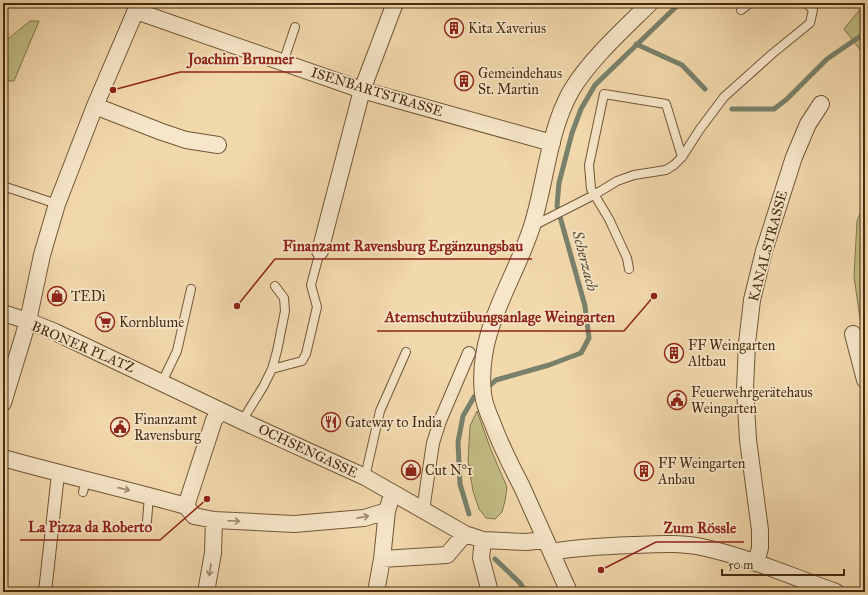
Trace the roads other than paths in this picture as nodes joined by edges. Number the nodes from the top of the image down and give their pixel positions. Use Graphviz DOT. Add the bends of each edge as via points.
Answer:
graph roads {
  1 [pos="395,3"];
  2 [pos="650,3"];
  3 [pos="750,3"];
  4 [pos="806,3"];
  5 [pos="138,7"];
  6 [pos="741,10"];
  7 [pos="295,27"];
  8 [pos="283,63"];
  9 [pos="362,90"];
  10 [pos="821,104"];
  11 [pos="96,106"];
  12 [pos="552,143"];
  13 [pos="218,145"];
  14 [pos="682,157"];
  15 [pos="3,186"];
  16 [pos="592,192"];
  17 [pos="57,204"];
  18 [pos="532,227"];
  19 [pos="320,251"];
  20 [pos="629,269"];
  21 [pos="275,286"];
  22 [pos="191,289"];
  23 [pos="3,313"];
  24 [pos="28,320"];
  25 [pos="853,334"];
  26 [pos="406,352"];
  27 [pos="469,353"];
  28 [pos="272,369"];
  29 [pos="865,380"];
  30 [pos="162,382"];
  31 [pos="192,396"];
  32 [pos="3,402"];
  33 [pos="221,411"];
  34 [pos="242,421"];
  35 [pos="3,458"];
  36 [pos="58,474"];
  37 [pos="365,477"];
  38 [pos="392,492"];
  39 [pos="149,496"];
  40 [pos="186,506"];
  41 [pos="423,510"];
  42 [pos="387,511"];
  43 [pos="214,520"];
  44 [pos="147,521"];
  45 [pos="465,534"];
  46 [pos="483,540"];
  47 [pos="548,546"];
  48 [pos="382,559"];
  49 [pos="756,563"];
  50 [pos="45,592"];
  51 [pos="206,592"];
  52 [pos="376,592"];
  53 [pos="490,592"];
  54 [pos="569,592"];
  55 [pos="836,592"];
  1 -- 9 [label="street"];
  2 -- 12 [label="street" via="586,69 571,91 559,117"];
  3 -- 6 [label="lane"];
  4 -- 14 [label="lane" via="813,10 810,23 724,96"];
  5 -- 8 [label="street, ISENBARTSTRASSE"];
  5 -- 11 [label="street"];
  7 -- 8 [label="lane"];
  8 -- 9 [label="street, ISENBARTSTRASSE"];
  9 -- 12 [label="street, ISENBARTSTRASSE"];
  9 -- 19 [label="street"];
  10 -- 49 [label="street, KANALSTRASSE" via="808,124 794,157 764,250 752,300 745,389 748,440 760,530 760,548"];
  11 -- 13 [label="street" via="186,140"];
  11 -- 17 [label="street"];
  12 -- 18 [label="street"];
  14 -- 16 [label="lane" via="666,170 634,175"];
  14 -- 16 [label="lane" via="666,104 604,94 589,165"];
  15 -- 17 [label="lane"];
  16 -- 18 [label="lane"];
  16 -- 20 [label="lane" via="609,219 627,258"];
  17 -- 24 [label="street" via="42,255"];
  18 -- 47 [label="street" via="487,336 482,378 487,410"];
  19 -- 28 [label="lane" via="311,286 317,307 306,354 302,361"];
  21 -- 28 [label="lane" via="284,298 286,311"];
  22 -- 30 [label="lane" via="178,351"];
  23 -- 24 [label="street"];
  24 -- 30 [label="street, BRONER PLATZ"];
  24 -- 32 [label="street, BRONER PLATZ"];
  25 -- 29 [label="street"];
  26 -- 37 [label="lane" via="380,411"];
  27 -- 41 [label="street" via="433,443"];
  28 -- 34 [label="lane"];
  30 -- 31 [label="street, BRONER PLATZ"];
  31 -- 33 [label="street, OCHSENGASSE"];
  33 -- 34 [label="street, OCHSENGASSE"];
  33 -- 40 [label="street" via="214,420"];
  34 -- 37 [label="street, OCHSENGASSE"];
  35 -- 36 [label="street"];
  36 -- 39 [label="street, one-way" via="84,486"];
  36 -- 50 [label="street"];
  37 -- 38 [label="street, OCHSENGASSE"];
  38 -- 41 [label="street, OCHSENGASSE"];
  38 -- 42 [label="street"];
  39 -- 40 [label="street"];
  39 -- 44 [label="lane"];
  40 -- 43 [label="street" via="194,516"];
  41 -- 45 [label="street, OCHSENGASSE"];
  43 -- 42 [label="street, one-way" via="294,524 364,518"];
  42 -- 48 [label="street"];
  43 -- 51 [label="street, one-way"];
  45 -- 46 [label="street, OCHSENGASSE"];
  45 -- 48 [label="street" via="447,555"];
  46 -- 47 [label="street, OCHSENGASSE"];
  46 -- 53 [label="street" via="481,558"];
  47 -- 49 [label="street, OCHSENGASSE" via="572,548 674,544 706,548"];
  47 -- 54 [label="street"];
  48 -- 52 [label="street"];
  49 -- 55 [label="street, OCHSENGASSE"];
}
